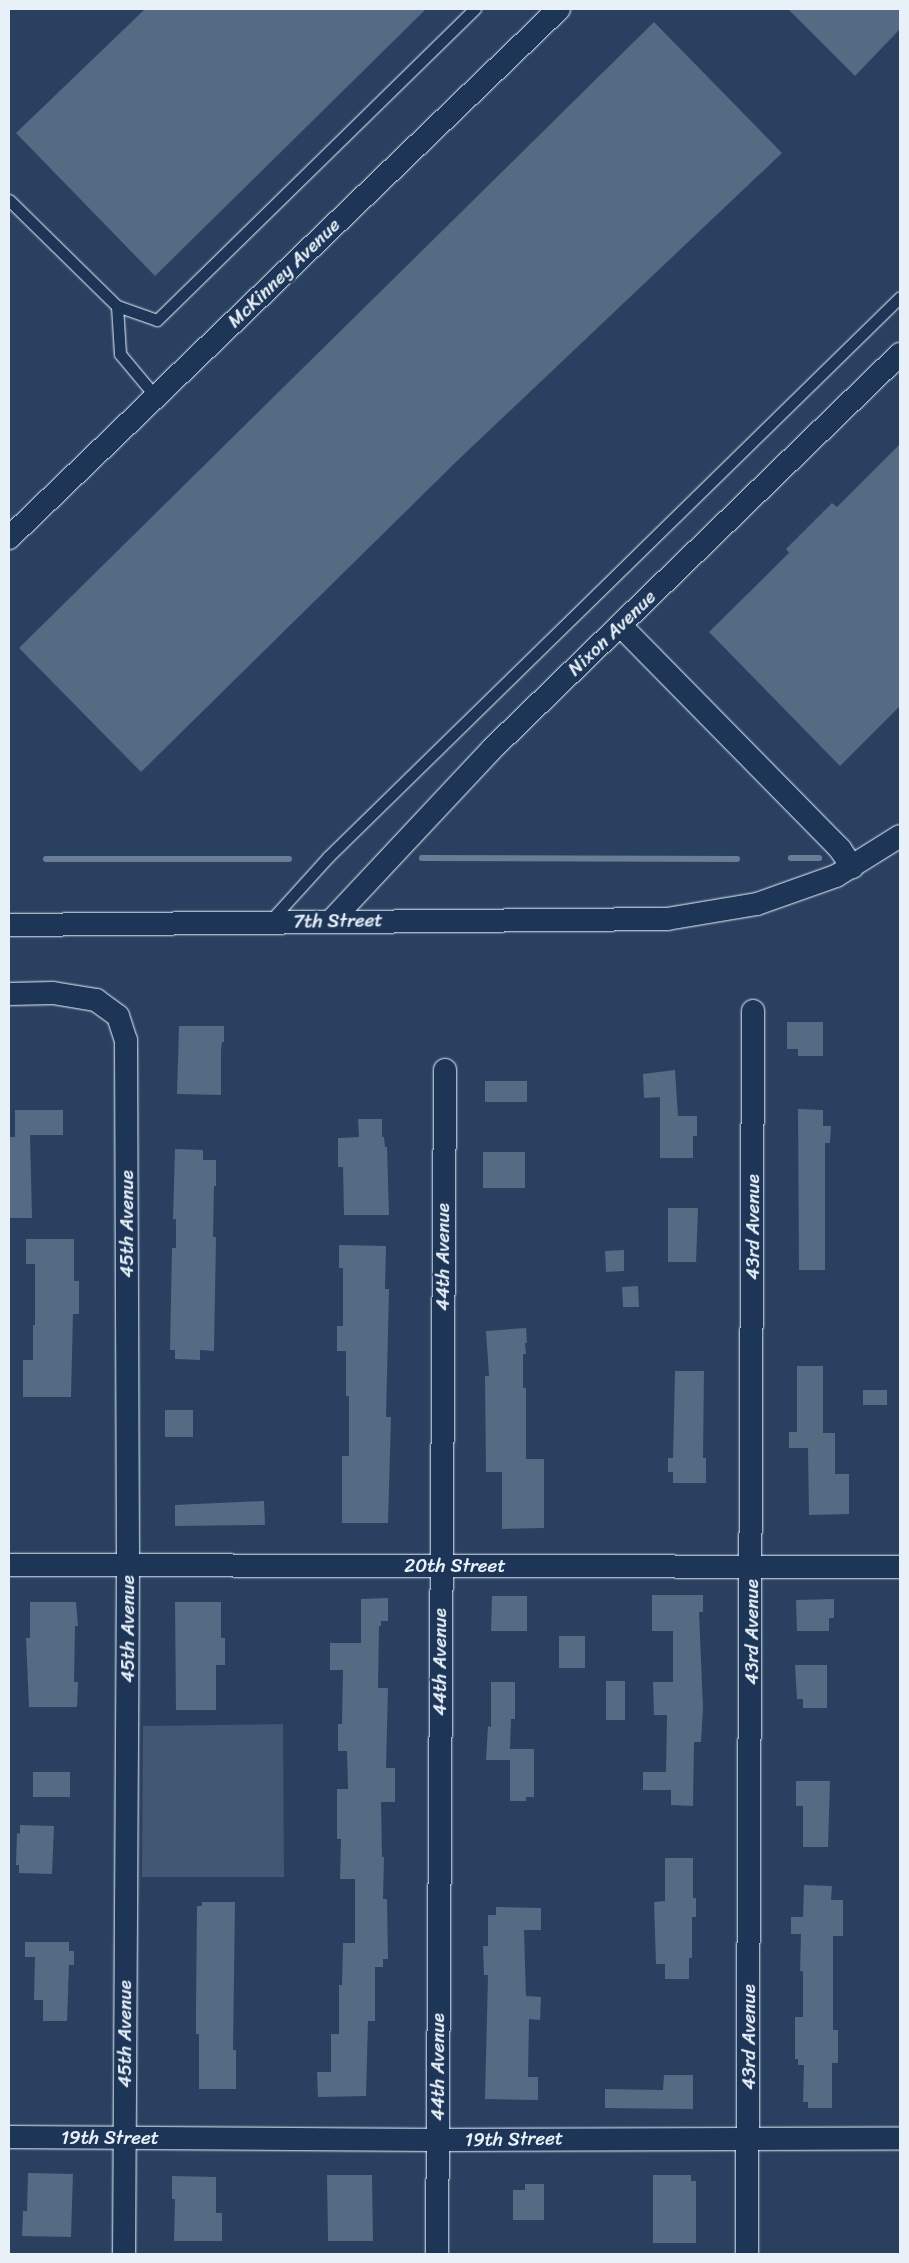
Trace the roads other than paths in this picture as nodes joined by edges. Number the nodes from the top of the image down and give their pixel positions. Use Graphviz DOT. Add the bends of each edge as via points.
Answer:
graph roads {
  1 [pos="475,9"];
  2 [pos="559,9"];
  3 [pos="9,200"];
  4 [pos="900,297"];
  5 [pos="118,306"];
  6 [pos="900,354"];
  7 [pos="156,397"];
  8 [pos="9,538"];
  9 [pos="620,625"];
  10 [pos="900,836"];
  11 [pos="852,867"];
  12 [pos="332,920"];
  13 [pos="270,921"];
  14 [pos="9,925"];
  15 [pos="9,994"];
  16 [pos="753,1011"];
  17 [pos="445,1070"];
  18 [pos="9,1565"];
  19 [pos="128,1566"];
  20 [pos="440,1566"];
  21 [pos="752,1566"];
  22 [pos="900,1567"];
  23 [pos="9,2137"];
  24 [pos="748,2137"];
  25 [pos="125,2138"];
  26 [pos="900,2138"];
  27 [pos="438,2140"];
  28 [pos="124,2254"];
  29 [pos="437,2254"];
  30 [pos="748,2254"];
  1 -- 5 [label="lane" via="157,320"];
  2 -- 7 [label="street, McKinney Avenue"];
  3 -- 5 [label="lane"];
  4 -- 13 [label="lane" via="328,857"];
  5 -- 7 [label="lane" via="120,354"];
  6 -- 9 [label="street, Nixon Avenue"];
  7 -- 8 [label="street, McKinney Avenue"];
  9 -- 11 [label="street" via="840,850"];
  9 -- 12 [label="street, Nixon Avenue" via="492,749"];
  10 -- 11 [label="street, 7th Street"];
  11 -- 12 [label="street, 7th Street" via="836,876 757,904 667,918"];
  12 -- 13 [label="street, 7th Street"];
  13 -- 14 [label="street, 7th Street"];
  15 -- 19 [label="street, 45th Avenue" via="53,993 96,1000 118,1016 126,1040"];
  16 -- 21 [label="street, 43rd Avenue"];
  17 -- 20 [label="street, 44th Avenue"];
  18 -- 19 [label="street, 20th Street"];
  19 -- 20 [label="street, 20th Street"];
  19 -- 25 [label="street, 45th Avenue"];
  20 -- 21 [label="street, 20th Street"];
  20 -- 27 [label="street, 44th Avenue"];
  21 -- 22 [label="street, 20th Street"];
  21 -- 24 [label="street, 43rd Avenue"];
  23 -- 25 [label="street, 19th Street"];
  24 -- 26 [label="street, 19th Street"];
  24 -- 27 [label="street, 19th Street"];
  24 -- 30 [label="street, 43rd Avenue"];
  25 -- 27 [label="street, 19th Street"];
  25 -- 28 [label="street, 45th Avenue"];
  27 -- 29 [label="street, 44th Avenue"];
}
